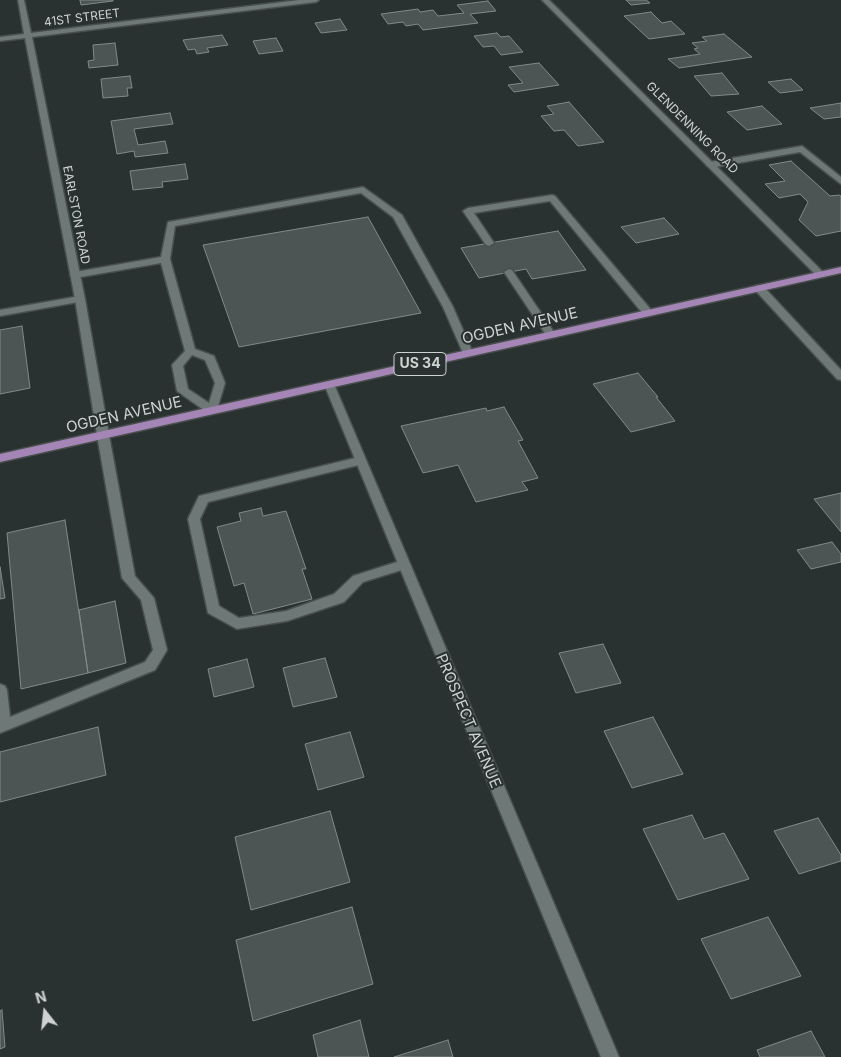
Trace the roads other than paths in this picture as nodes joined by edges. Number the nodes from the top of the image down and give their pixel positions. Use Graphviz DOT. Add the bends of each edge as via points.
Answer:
graph roads {
  1 [pos="20,0"];
  2 [pos="316,0"];
  3 [pos="545,0"];
  4 [pos="27,36"];
  5 [pos="0,39"];
  6 [pos="710,165"];
  7 [pos="841,182"];
  8 [pos="489,243"];
  9 [pos="165,259"];
  10 [pos="841,270"];
  11 [pos="509,272"];
  12 [pos="75,275"];
  13 [pos="821,275"];
  14 [pos="759,288"];
  15 [pos="80,300"];
  16 [pos="648,313"];
  17 [pos="0,314"];
  18 [pos="551,335"];
  19 [pos="190,351"];
  20 [pos="468,353"];
  21 [pos="841,377"];
  22 [pos="328,384"];
  23 [pos="212,410"];
  24 [pos="103,435"];
  25 [pos="0,458"];
  26 [pos="359,461"];
  27 [pos="403,564"];
  28 [pos="0,690"];
  29 [pos="2,726"];
  30 [pos="610,1057"];
  1 -- 4 [label="street, EARLSTON ROAD"];
  2 -- 4 [label="street, 41ST STREET"];
  3 -- 6 [label="street, GLENDENNING ROAD"];
  4 -- 5 [label="street, 41ST STREET"];
  4 -- 12 [label="street, EARLSTON ROAD"];
  6 -- 7 [label="street" via="802,149"];
  6 -- 13 [label="street, GLENDENNING ROAD"];
  8 -- 16 [label="street" via="468,211 552,198"];
  9 -- 12 [label="street"];
  9 -- 19 [label="street"];
  9 -- 20 [label="street" via="171,224 363,190 397,215 448,306"];
  10 -- 13 [label="main road, OGDEN AVENUE / US 34"];
  11 -- 18 [label="street"];
  12 -- 15 [label="street, EARLSTON ROAD"];
  13 -- 14 [label="main road, OGDEN AVENUE / US 34"];
  14 -- 16 [label="main road, OGDEN AVENUE / US 34"];
  14 -- 21 [label="street"];
  15 -- 17 [label="street"];
  15 -- 24 [label="street, EARLSTON ROAD"];
  16 -- 18 [label="main road, OGDEN AVENUE / US 34"];
  18 -- 20 [label="main road, OGDEN AVENUE / US 34"];
  19 -- 23 [label="street" via="210,358 220,383"];
  19 -- 23 [label="street" via="177,365 183,391"];
  20 -- 22 [label="main road, OGDEN AVENUE / US 34"];
  22 -- 23 [label="main road, OGDEN AVENUE / US 34"];
  22 -- 26 [label="street, PROSPECT AVENUE"];
  23 -- 24 [label="main road, OGDEN AVENUE / US 34"];
  24 -- 25 [label="main road, OGDEN AVENUE / US 34"];
  24 -- 29 [label="street, EARLSTON ROAD" via="129,578 147,598 160,650 150,666"];
  26 -- 27 [label="street, PROSPECT AVENUE"];
  26 -- 27 [label="street" via="203,499 194,519 213,609 237,624 287,616 339,598 358,579"];
  27 -- 30 [label="street, PROSPECT AVENUE"];
  28 -- 29 [label="street"];
}
